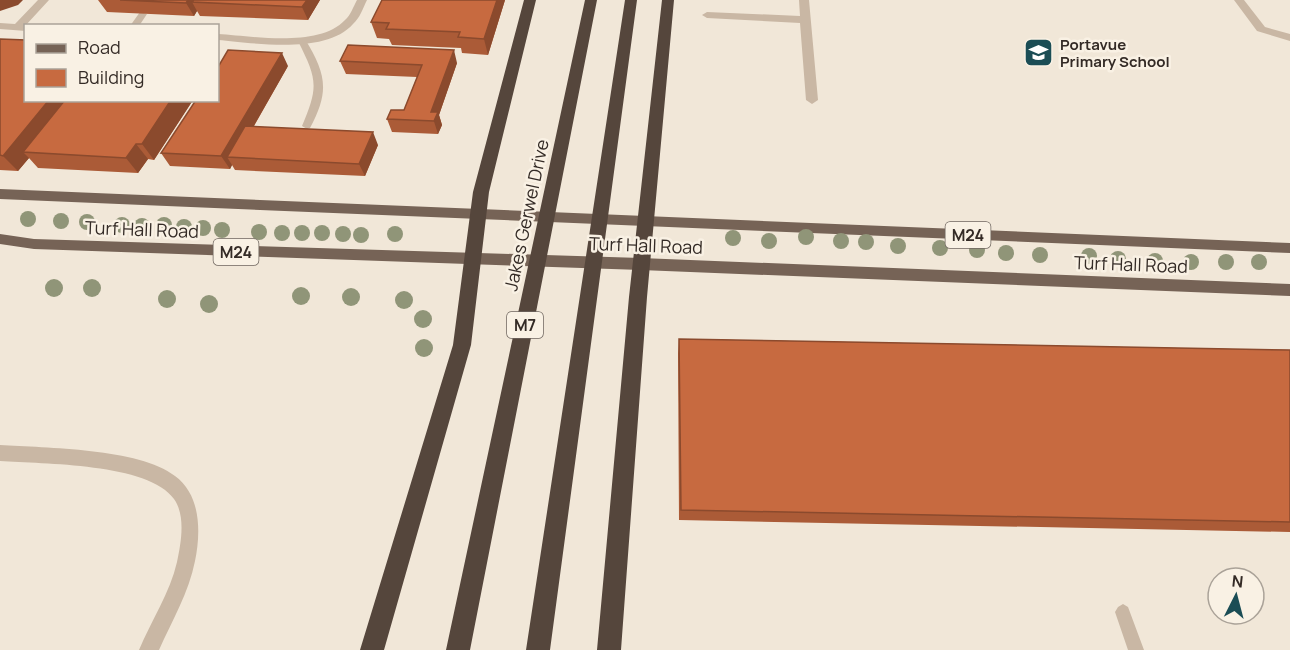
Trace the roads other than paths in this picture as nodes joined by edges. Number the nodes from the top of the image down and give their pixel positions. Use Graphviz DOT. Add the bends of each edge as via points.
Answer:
graph roads {
  1 [pos="44,0"];
  2 [pos="362,0"];
  3 [pos="530,0"];
  4 [pos="591,0"];
  5 [pos="631,0"];
  6 [pos="668,0"];
  7 [pos="804,0"];
  8 [pos="1239,0"];
  9 [pos="143,14"];
  10 [pos="707,15"];
  11 [pos="806,20"];
  12 [pos="24,24"];
  13 [pos="136,24"];
  14 [pos="0,26"];
  15 [pos="22,27"];
  16 [pos="219,37"];
  17 [pos="1290,38"];
  18 [pos="302,41"];
  19 [pos="812,100"];
  20 [pos="307,126"];
  21 [pos="0,194"];
  22 [pos="478,215"];
  23 [pos="646,222"];
  24 [pos="0,239"];
  25 [pos="1290,248"];
  26 [pos="472,258"];
  27 [pos="641,264"];
  28 [pos="1290,290"];
  29 [pos="0,453"];
  30 [pos="1123,612"];
  31 [pos="149,650"];
  32 [pos="372,650"];
  33 [pos="458,650"];
  34 [pos="538,650"];
  35 [pos="609,650"];
  36 [pos="1136,650"];
  1 -- 12 [label="street"];
  2 -- 18 [label="street" via="343,28 322,38"];
  3 -- 22 [label="highway"];
  4 -- 33 [label="highway, Jakes Gerwel Drive / M7"];
  5 -- 34 [label="highway"];
  6 -- 23 [label="highway"];
  7 -- 11 [label="street"];
  8 -- 17 [label="street" via="1255,23 1269,33"];
  9 -- 13 [label="lane"];
  10 -- 11 [label="street"];
  11 -- 19 [label="street"];
  14 -- 15 [label="street"];
  16 -- 18 [label="street"];
  18 -- 20 [label="lane" via="322,86"];
  21 -- 22 [label="main road, Turf Hall Road / M24"];
  22 -- 23 [label="main road, Turf Hall Road / M24"];
  22 -- 26 [label="highway"];
  23 -- 25 [label="main road, Turf Hall Road / M24"];
  23 -- 27 [label="highway"];
  24 -- 26 [label="main road, Turf Hall Road / M24" via="34,244"];
  26 -- 27 [label="main road, Turf Hall Road / M24"];
  26 -- 32 [label="highway" via="462,345"];
  27 -- 28 [label="main road, Turf Hall Road / M24"];
  27 -- 35 [label="highway"];
  29 -- 31 [label="street" via="129,464 155,472 176,486 187,505 190,534 185,563"];
  30 -- 36 [label="lane"];
}
